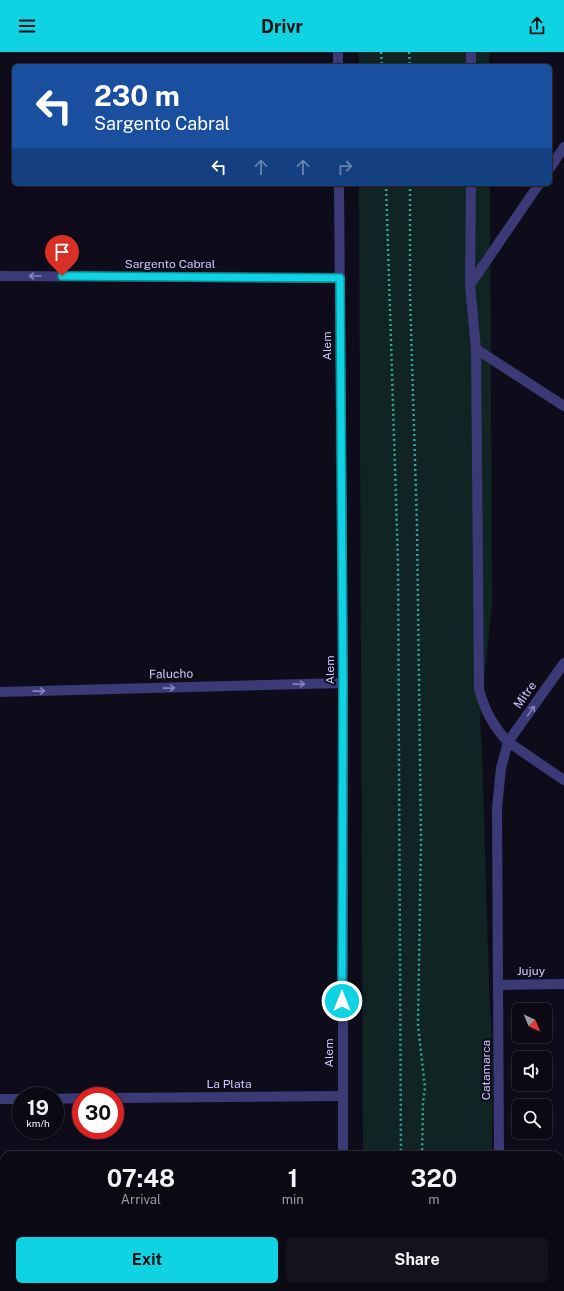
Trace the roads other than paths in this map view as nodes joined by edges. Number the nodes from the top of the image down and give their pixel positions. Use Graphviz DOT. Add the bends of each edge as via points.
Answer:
graph roads {
  1 [pos="338,52"];
  2 [pos="471,52"];
  3 [pos="338,64"];
  4 [pos="471,64"];
  5 [pos="564,147"];
  6 [pos="552,165"];
  7 [pos="339,186"];
  8 [pos="470,186"];
  9 [pos="538,186"];
  10 [pos="0,276"];
  11 [pos="340,278"];
  12 [pos="470,285"];
  13 [pos="476,349"];
  14 [pos="564,406"];
  15 [pos="564,663"];
  16 [pos="343,683"];
  17 [pos="0,692"];
  18 [pos="508,742"];
  19 [pos="564,780"];
  20 [pos="564,984"];
  21 [pos="499,985"];
  22 [pos="342,1096"];
  23 [pos="124,1098"];
  24 [pos="0,1099"];
  25 [pos="12,1099"];
  26 [pos="343,1151"];
  27 [pos="499,1151"];
  1 -- 3 [label="street"];
  2 -- 4 [label="street"];
  5 -- 6 [label="street"];
  7 -- 11 [label="street, Alem"];
  8 -- 12 [label="street"];
  9 -- 12 [label="street"];
  11 -- 10 [label="street, Sargento Cabral, one-way"];
  11 -- 16 [label="street, Alem"];
  12 -- 13 [label="street"];
  13 -- 14 [label="street"];
  13 -- 18 [label="street" via="479,689 488,715 497,731"];
  18 -- 15 [label="street, Mitre, one-way"];
  17 -- 16 [label="street, Falucho, one-way"];
  16 -- 22 [label="street, Alem"];
  18 -- 19 [label="street"];
  18 -- 21 [label="street, Catamarca" via="501,768 496,808"];
  20 -- 21 [label="street, Jujuy"];
  21 -- 27 [label="street, Catamarca"];
  22 -- 23 [label="street, La Plata"];
  22 -- 26 [label="street, Alem"];
  24 -- 25 [label="street"];
}
